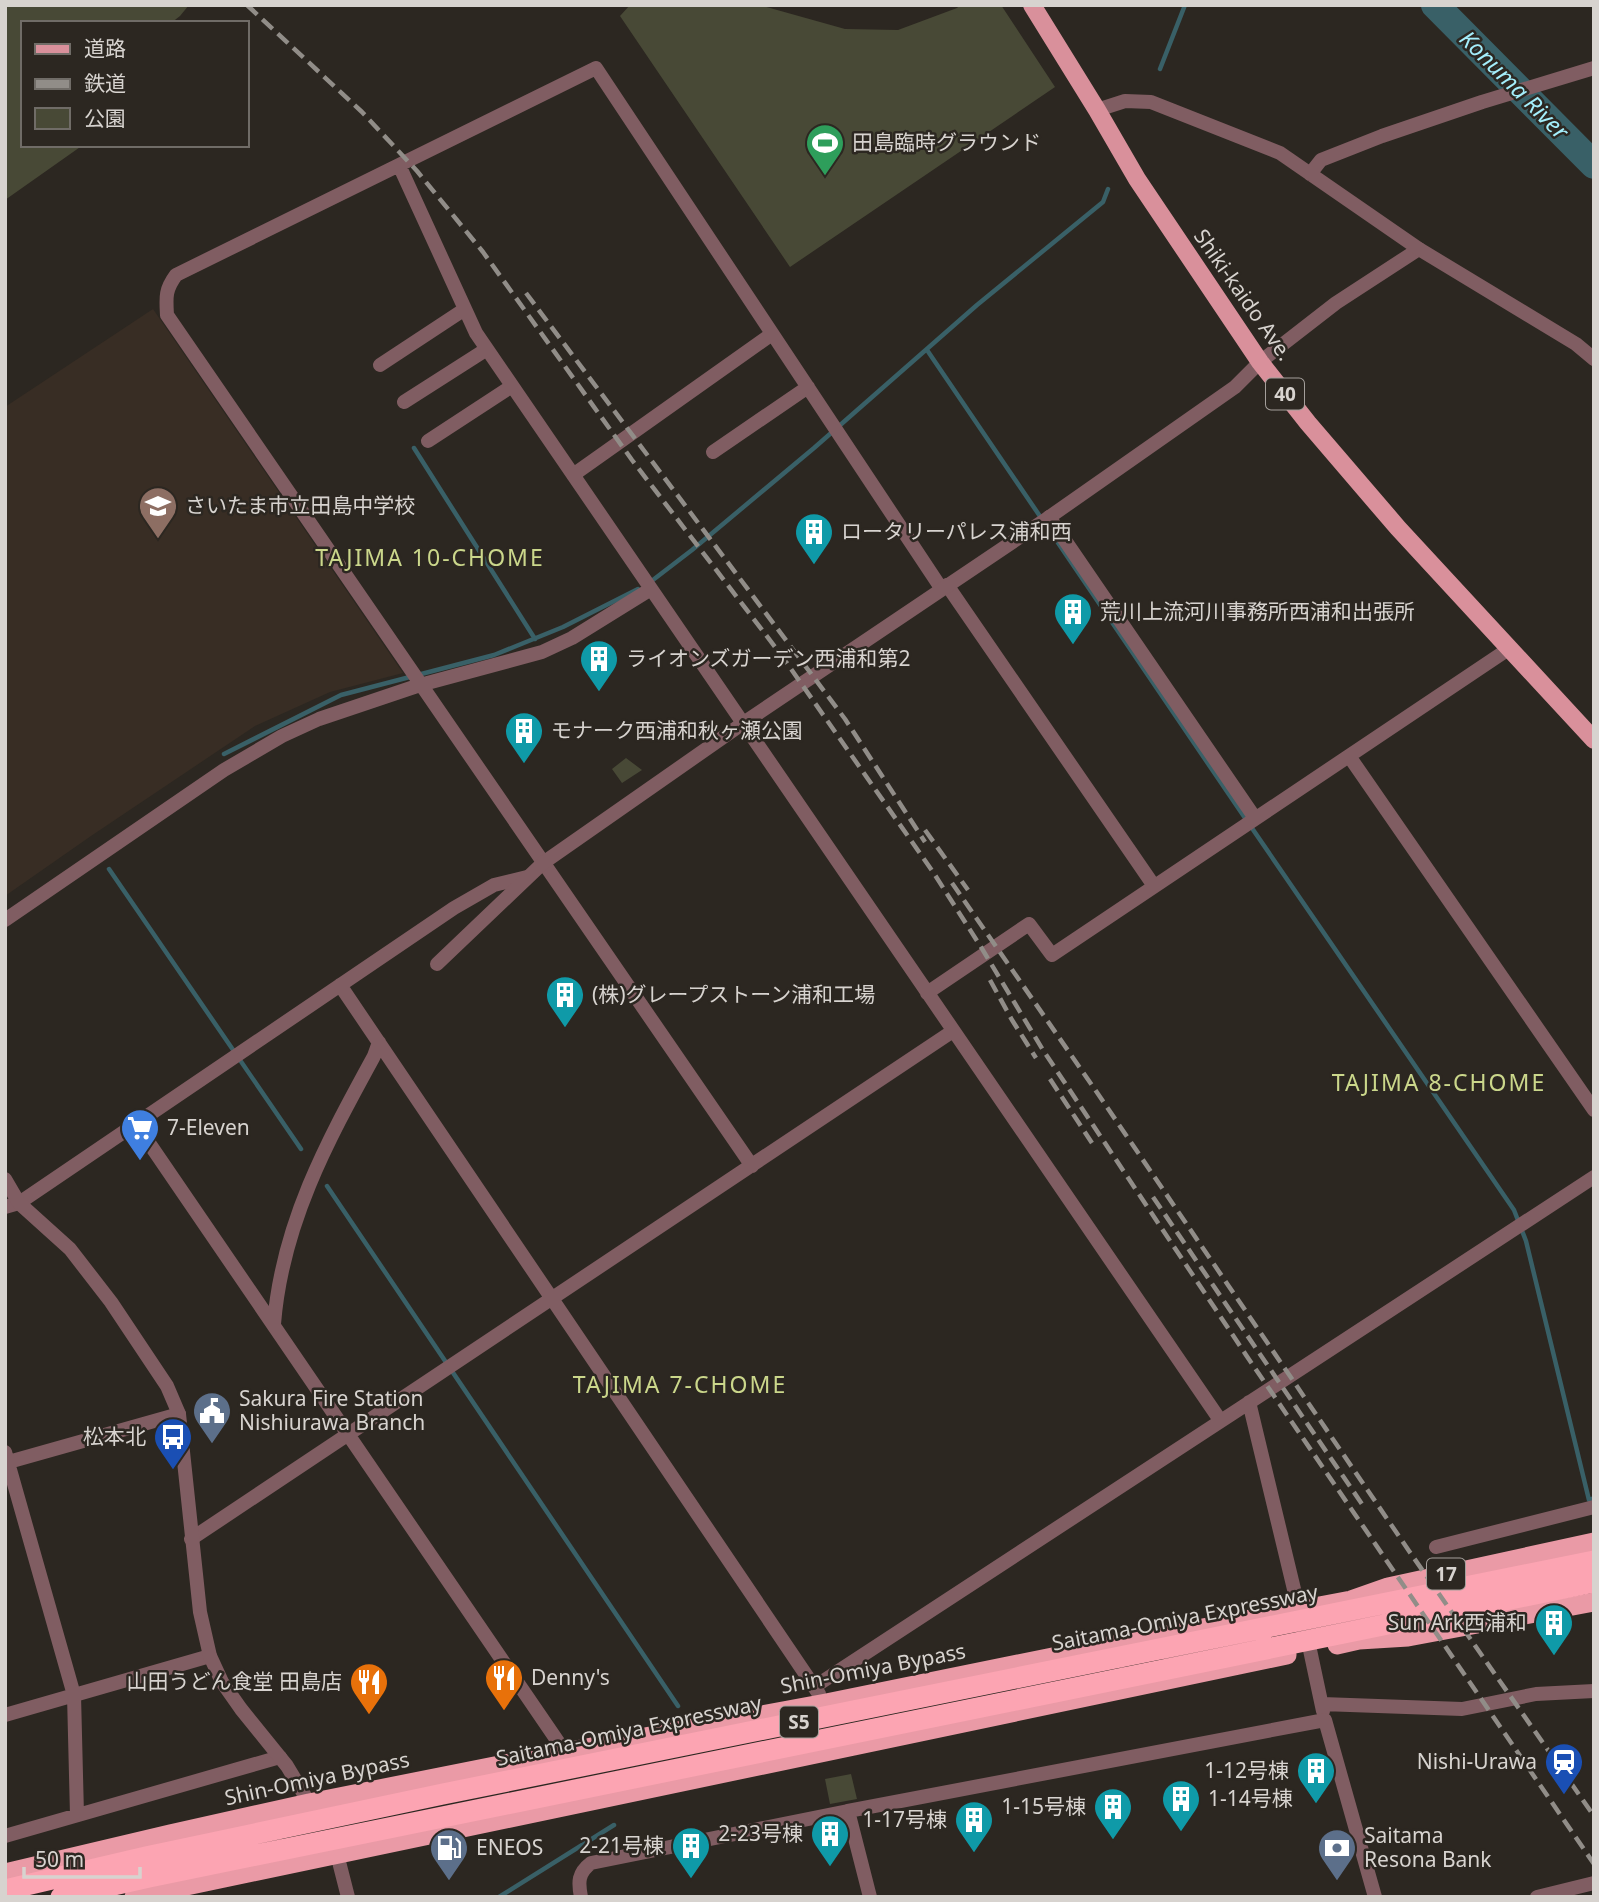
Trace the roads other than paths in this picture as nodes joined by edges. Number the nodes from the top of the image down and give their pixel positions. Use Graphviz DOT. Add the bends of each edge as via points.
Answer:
graph roads {
  1 [pos="1032,5"];
  2 [pos="1594,68"];
  3 [pos="1097,110"];
  4 [pos="399,165"];
  5 [pos="1310,174"];
  6 [pos="1419,249"];
  7 [pos="465,309"];
  8 [pos="772,334"];
  9 [pos="487,349"];
  10 [pos="1594,359"];
  11 [pos="1260,362"];
  12 [pos="380,365"];
  13 [pos="512,386"];
  14 [pos="808,387"];
  15 [pos="404,402"];
  16 [pos="428,441"];
  17 [pos="713,452"];
  18 [pos="573,475"];
  19 [pos="1044,520"];
  20 [pos="944,587"];
  21 [pos="651,589"];
  22 [pos="1510,648"];
  23 [pos="420,684"];
  24 [pos="742,724"];
  25 [pos="1594,740"];
  26 [pos="1349,756"];
  27 [pos="1250,822"];
  28 [pos="543,863"];
  29 [pos="527,877"];
  30 [pos="1154,886"];
  31 [pos="5,920"];
  32 [pos="437,964"];
  33 [pos="340,985"];
  34 [pos="927,993"];
  35 [pos="953,1031"];
  36 [pos="379,1042"];
  37 [pos="1594,1110"];
  38 [pos="136,1124"];
  39 [pos="752,1166"];
  40 [pos="1594,1177"];
  41 [pos="5,1178"];
  42 [pos="12,1205"];
  43 [pos="552,1299"];
  44 [pos="274,1324"];
  45 [pos="1249,1402"];
  46 [pos="179,1414"];
  47 [pos="1220,1420"];
  48 [pos="349,1434"];
  49 [pos="6,1459"];
  50 [pos="1594,1507"];
  51 [pos="191,1539"];
  52 [pos="1594,1542"];
  53 [pos="1436,1547"];
  54 [pos="1594,1555"];
  55 [pos="1594,1561"];
  56 [pos="1594,1582"];
  57 [pos="1594,1590"];
  58 [pos="1351,1600"];
  59 [pos="1594,1602"];
  60 [pos="1299,1610"];
  61 [pos="1359,1640"];
  62 [pos="1310,1650"];
  63 [pos="210,1656"];
  64 [pos="1594,1691"];
  65 [pos="75,1695"];
  66 [pos="820,1695"];
  67 [pos="1322,1704"];
  68 [pos="5,1715"];
  69 [pos="1325,1720"];
  70 [pos="565,1752"];
  71 [pos="280,1757"];
  72 [pos="309,1803"];
  73 [pos="848,1811"];
  74 [pos="77,1815"];
  75 [pos="5,1836"];
  76 [pos="337,1854"];
  77 [pos="5,1873"];
  78 [pos="1594,1883"];
  79 [pos="5,1890"];
  80 [pos="61,1897"];
  81 [pos="134,1897"];
  82 [pos="348,1897"];
  83 [pos="581,1897"];
  84 [pos="870,1897"];
  85 [pos="1375,1897"];
  86 [pos="1536,1897"];
  1 -- 3 [label="main road, Shiki-kaido Ave. / 40"];
  2 -- 5 [label="street" via="1382,136 1321,160"];
  3 -- 5 [label="street" via="1125,101 1151,102 1280,153"];
  3 -- 11 [label="main road, Shiki-kaido Ave. / 40" via="1136,179"];
  4 -- 7 [label="street"];
  4 -- 8 [label="street" via="596,68"];
  4 -- 23 [label="street" via="176,275 166,297 167,315"];
  5 -- 6 [label="street"];
  6 -- 10 [label="street"];
  6 -- 11 [label="street" via="1336,303"];
  7 -- 9 [label="street"];
  7 -- 12 [label="street"];
  8 -- 14 [label="street"];
  8 -- 18 [label="street"];
  9 -- 13 [label="street"];
  9 -- 15 [label="street"];
  11 -- 19 [label="street" via="1235,387"];
  11 -- 22 [label="main road, Shiki-kaido Ave. / 40" via="1398,528"];
  13 -- 16 [label="street"];
  13 -- 18 [label="street"];
  14 -- 17 [label="street"];
  14 -- 20 [label="street"];
  18 -- 21 [label="street"];
  19 -- 20 [label="street"];
  19 -- 27 [label="street"];
  20 -- 24 [label="street"];
  20 -- 30 [label="street"];
  21 -- 23 [label="street" via="542,652"];
  21 -- 24 [label="street"];
  22 -- 25 [label="main road, Shiki-kaido Ave. / 40"];
  22 -- 26 [label="street"];
  23 -- 28 [label="street"];
  23 -- 31 [label="street" via="282,736 224,770"];
  24 -- 28 [label="street"];
  24 -- 34 [label="street"];
  26 -- 27 [label="street"];
  26 -- 37 [label="street"];
  27 -- 30 [label="street"];
  28 -- 29 [label="street"];
  28 -- 39 [label="street"];
  29 -- 32 [label="street"];
  29 -- 33 [label="street" via="494,885 454,908"];
  30 -- 34 [label="street" via="1052,955 1030,924"];
  33 -- 36 [label="street"];
  33 -- 38 [label="street"];
  34 -- 35 [label="street"];
  35 -- 39 [label="street"];
  35 -- 47 [label="street"];
  36 -- 43 [label="street"];
  36 -- 44 [label="street" via="328,1140 290,1236"];
  38 -- 42 [label="street"];
  38 -- 44 [label="street"];
  39 -- 43 [label="street"];
  40 -- 45 [label="street"];
  41 -- 42 [label="street"];
  42 -- 46 [label="street" via="70,1249 139,1341"];
  43 -- 48 [label="street"];
  43 -- 66 [label="street"];
  44 -- 48 [label="street"];
  45 -- 47 [label="street"];
  45 -- 60 [label="street"];
  46 -- 49 [label="street"];
  46 -- 51 [label="street"];
  47 -- 66 [label="street"];
  48 -- 51 [label="street"];
  48 -- 70 [label="street"];
  49 -- 65 [label="street"];
  50 -- 53 [label="street"];
  51 -- 63 [label="street"];
  52 -- 58 [label="highway, 17" via="1388,1587"];
  54 -- 58 [label="highway, 17" via="1394,1596"];
  55 -- 79 [label="highway, Saitama-Omiya Expressway / S5" via="443,1794"];
  56 -- 80 [label="highway, S5"];
  57 -- 61 [label="highway, 17"];
  58 -- 60 [label="highway, 17"];
  59 -- 61 [label="highway, 17" via="1408,1637"];
  60 -- 66 [label="highway, Shin-Omiya Bypass / 17"];
  61 -- 62 [label="highway, 17"];
  62 -- 67 [label="street"];
  62 -- 76 [label="highway, 17"];
  63 -- 65 [label="street"];
  63 -- 71 [label="street" via="222,1682"];
  64 -- 67 [label="street" via="1536,1694 1462,1709"];
  65 -- 68 [label="street"];
  65 -- 74 [label="street"];
  66 -- 70 [label="highway, Shin-Omiya Bypass / 17"];
  67 -- 69 [label="street"];
  69 -- 73 [label="street"];
  69 -- 85 [label="street"];
  70 -- 72 [label="highway, Shin-Omiya Bypass / 17"];
  71 -- 72 [label="street"];
  71 -- 74 [label="street"];
  72 -- 76 [label="street"];
  72 -- 77 [label="highway, Shin-Omiya Bypass / 17"];
  73 -- 83 [label="street" via="591,1863 580,1874"];
  73 -- 84 [label="street"];
  74 -- 75 [label="street"];
  76 -- 81 [label="highway, 17"];
  76 -- 82 [label="street"];
  78 -- 86 [label="street"];
}
